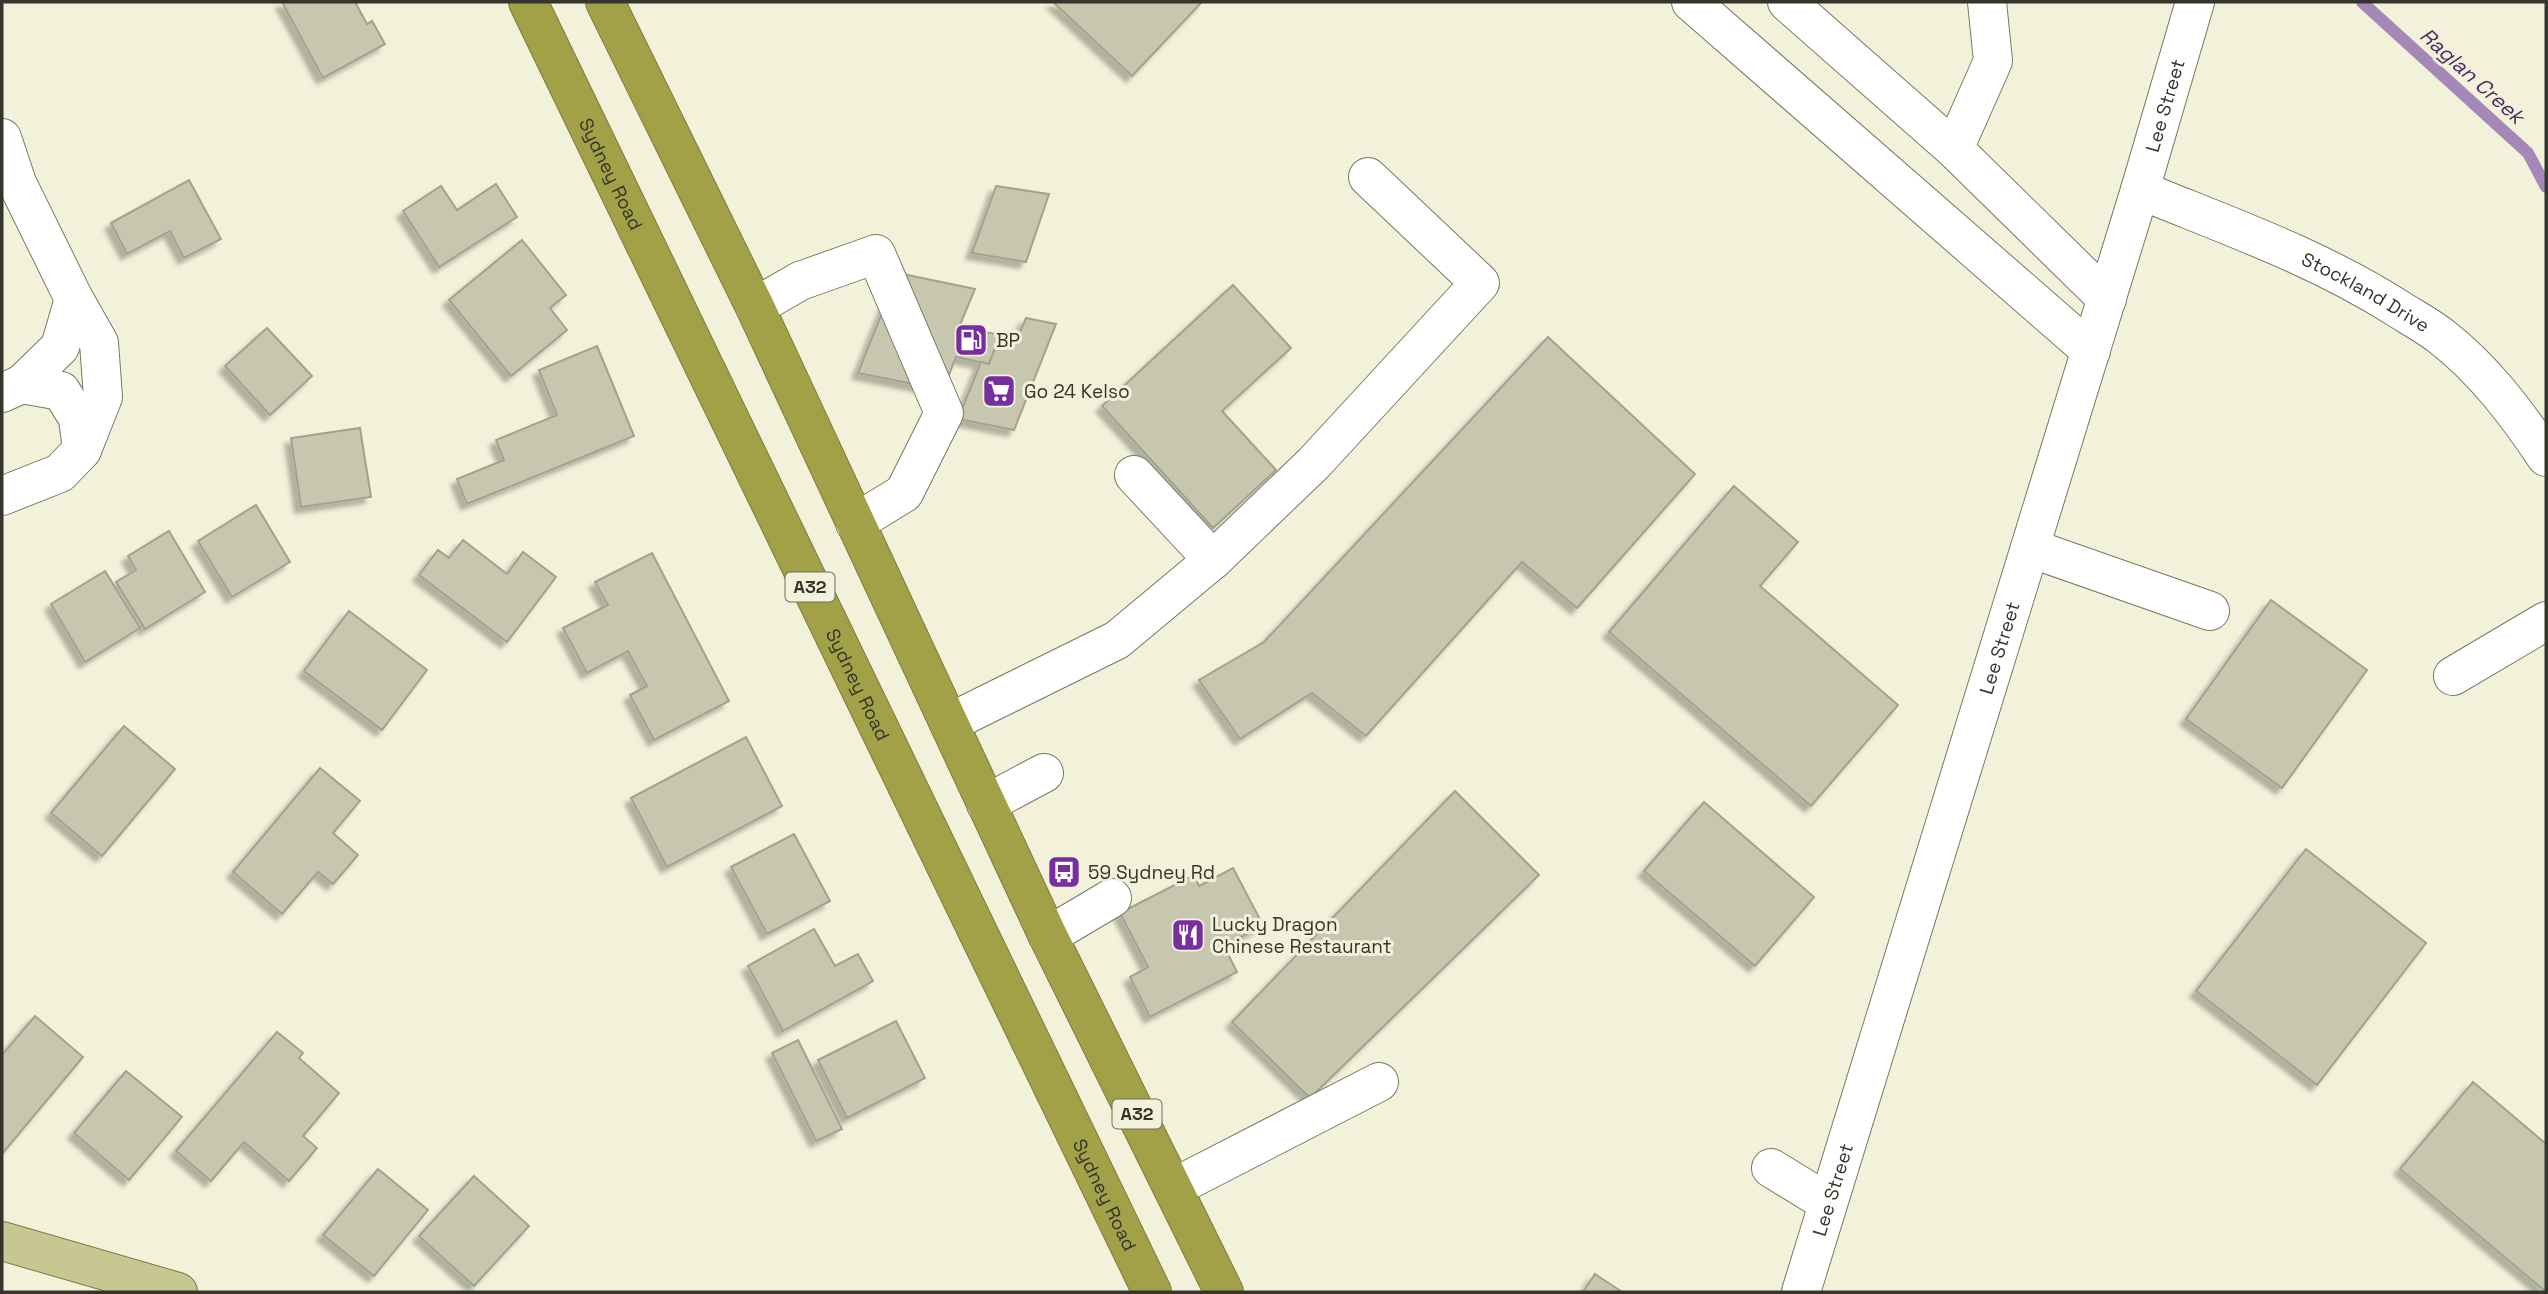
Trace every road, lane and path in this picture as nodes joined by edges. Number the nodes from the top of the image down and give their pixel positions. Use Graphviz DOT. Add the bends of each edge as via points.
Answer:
graph roads {
  1 [pos="528,2"];
  2 [pos="606,2"];
  3 [pos="1691,2"];
  4 [pos="1787,2"];
  5 [pos="1987,2"];
  6 [pos="2190,5"];
  7 [pos="2,138"];
  8 [pos="1954,149"];
  9 [pos="1368,177"];
  10 [pos="2140,191"];
  11 [pos="74,299"];
  12 [pos="2107,299"];
  13 [pos="755,307"];
  14 [pos="2091,351"];
  15 [pos="12,388"];
  16 [pos="82,450"];
  17 [pos="2546,457"];
  18 [pos="1134,475"];
  19 [pos="2,496"];
  20 [pos="855,523"];
  21 [pos="2030,548"];
  22 [pos="1213,560"];
  23 [pos="2210,611"];
  24 [pos="2546,621"];
  25 [pos="2453,676"];
  26 [pos="949,723"];
  27 [pos="1044,773"];
  28 [pos="986,804"];
  29 [pos="1112,898"];
  30 [pos="1048,936"];
  31 [pos="1379,1082"];
  32 [pos="1771,1168"];
  33 [pos="1173,1188"];
  34 [pos="1828,1203"];
  35 [pos="2,1241"];
  36 [pos="178,1292"];
  37 [pos="1152,1292"];
  38 [pos="1224,1292"];
  39 [pos="1801,1292"];
  1 -- 37 [label="highway, Sydney Road / A32"];
  2 -- 13 [label="highway, A32"];
  3 -- 14 [label="street"];
  4 -- 8 [label="street"];
  5 -- 8 [label="street" via="1993,61"];
  6 -- 10 [label="street, Lee Street"];
  7 -- 11 [label="street" via="17,183"];
  8 -- 12 [label="street"];
  9 -- 22 [label="street" via="1480,283 1314,463"];
  10 -- 12 [label="street, Lee Street"];
  10 -- 17 [label="street, Stockland Drive" via="2355,281 2441,336 2514,408"];
  11 -- 15 [label="street" via="60,347"];
  11 -- 16 [label="street" via="100,343 103,397"];
  12 -- 14 [label="street, Lee Street"];
  13 -- 20 [label="highway, A32"];
  13 -- 20 [label="street" via="800,281 876,254 944,414 904,493"];
  14 -- 21 [label="street, Lee Street"];
  15 -- 16 [label="street" via="61,391 78,418"];
  16 -- 19 [label="street" via="60,473"];
  18 -- 22 [label="street"];
  20 -- 26 [label="highway, A32"];
  21 -- 23 [label="street"];
  21 -- 34 [label="street, Lee Street"];
  22 -- 26 [label="street" via="1117,640"];
  24 -- 25 [label="street"];
  26 -- 28 [label="highway, A32"];
  27 -- 28 [label="street"];
  28 -- 30 [label="highway, A32"];
  29 -- 30 [label="street"];
  30 -- 33 [label="highway, A32"];
  31 -- 33 [label="street"];
  32 -- 34 [label="street"];
  33 -- 38 [label="highway, A32"];
  34 -- 39 [label="street, Lee Street"];
  35 -- 36 [label="main road"];
}
